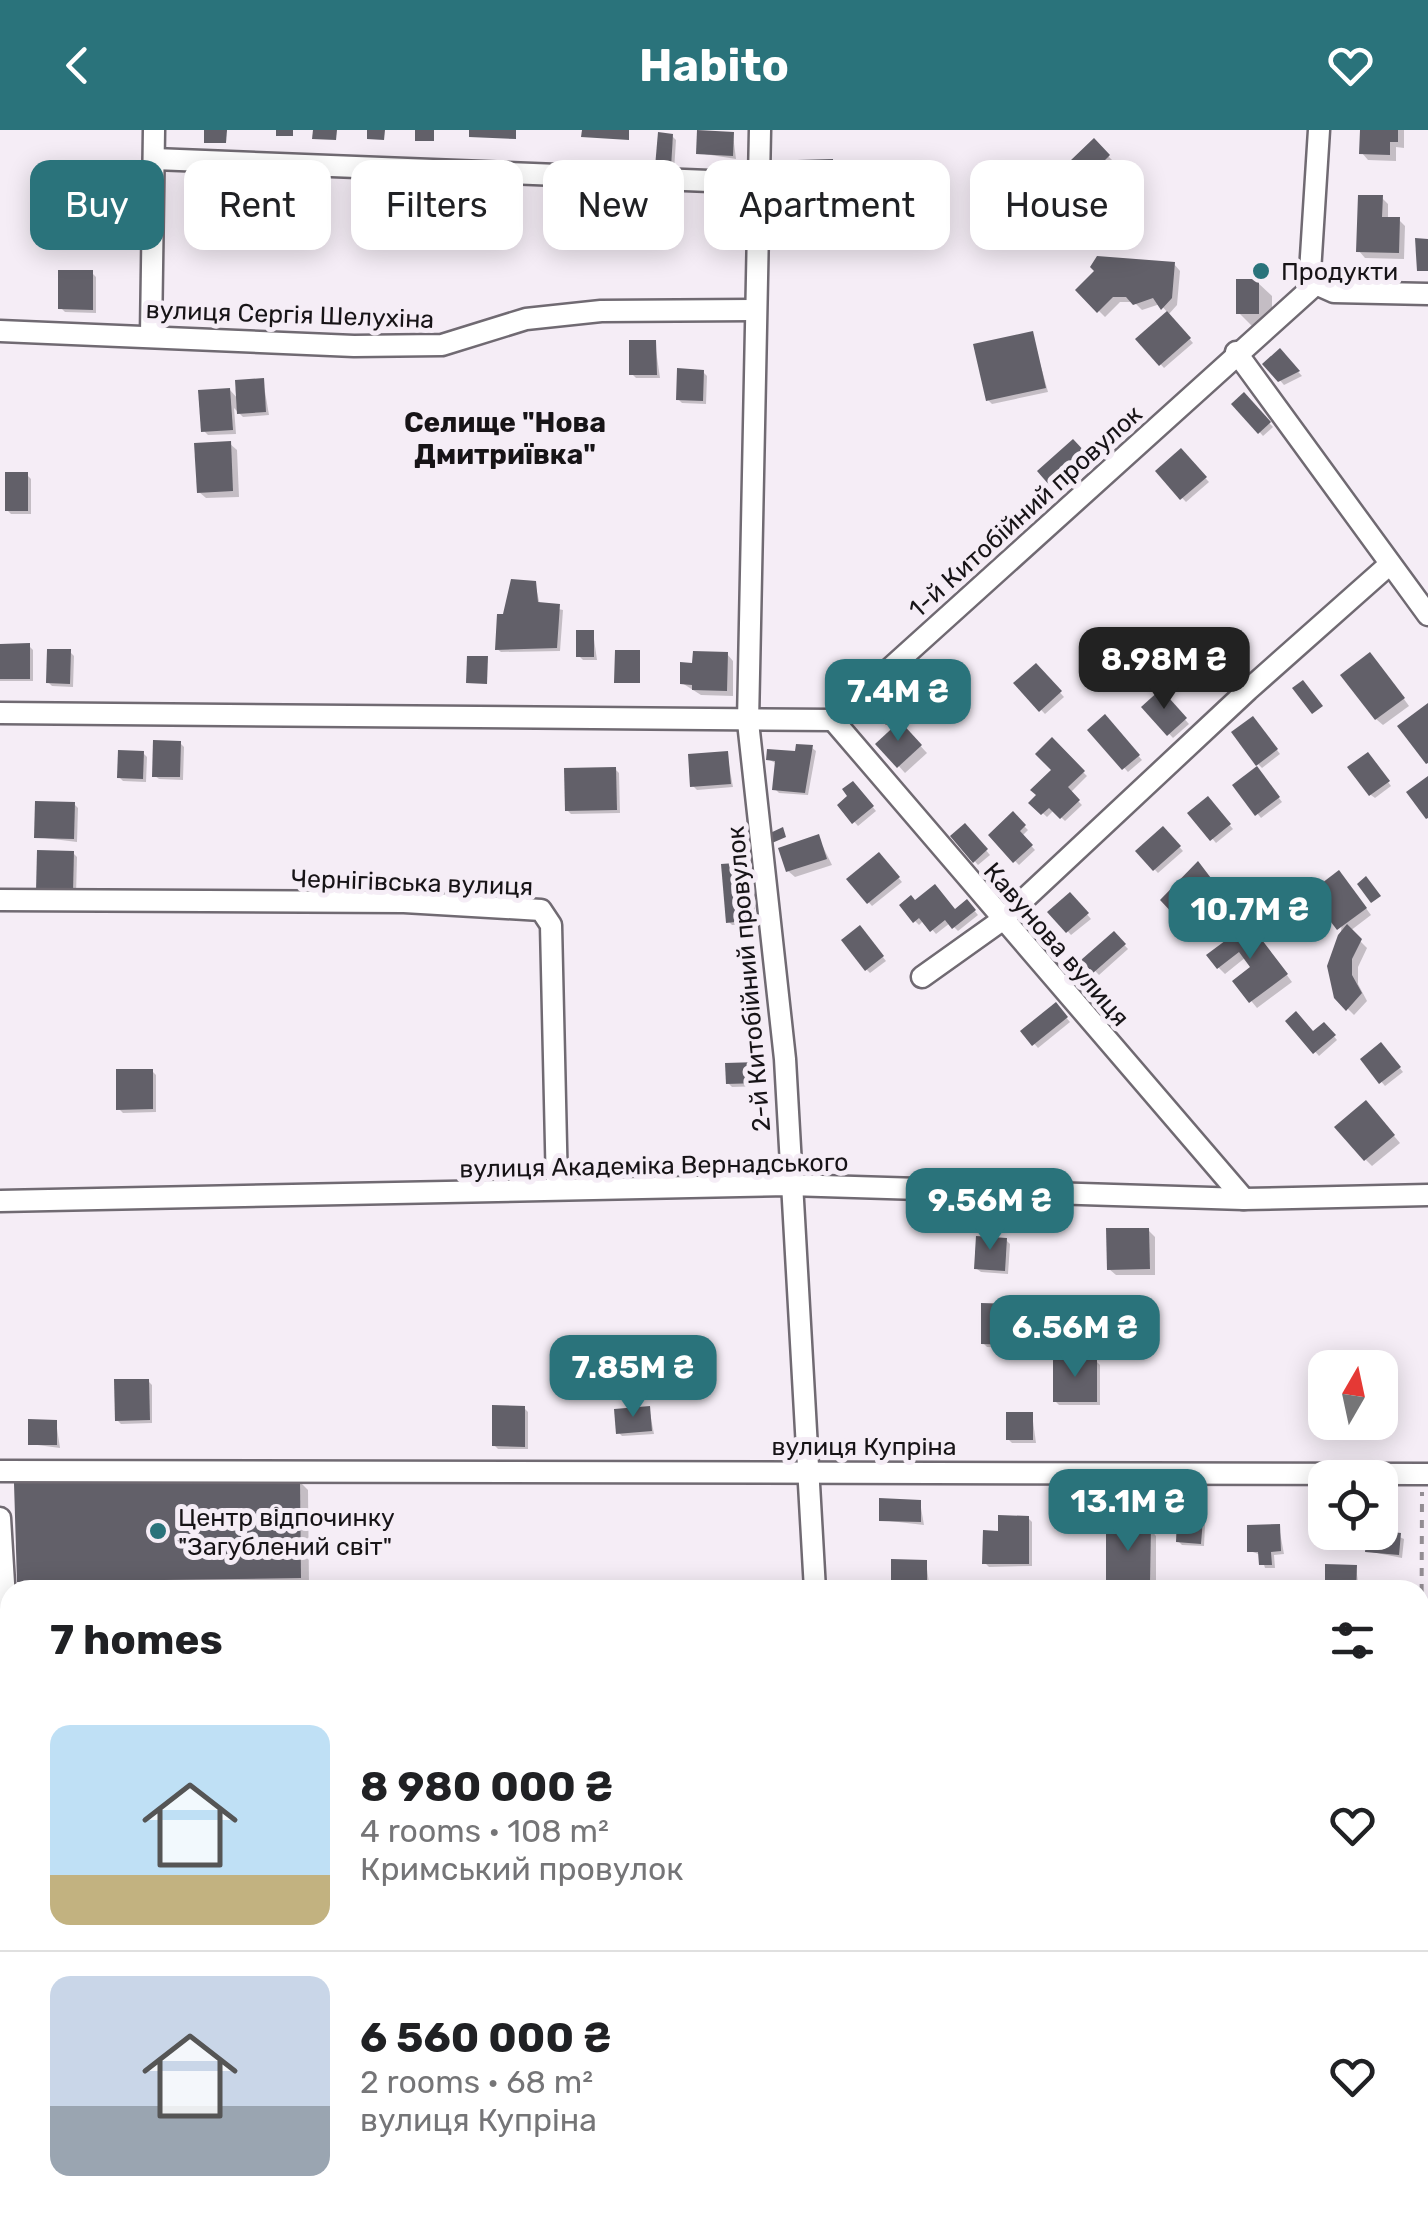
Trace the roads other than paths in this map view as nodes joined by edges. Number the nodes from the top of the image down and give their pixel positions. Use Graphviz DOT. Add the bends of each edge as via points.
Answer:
graph roads {
  1 [pos="154,130"];
  2 [pos="760,130"];
  3 [pos="1320,130"];
  4 [pos="154,159"];
  5 [pos="760,160"];
  6 [pos="704,181"];
  7 [pos="757,250"];
  8 [pos="1316,284"];
  9 [pos="1428,294"];
  10 [pos="754,310"];
  11 [pos="0,331"];
  12 [pos="151,335"];
  13 [pos="1236,352"];
  14 [pos="1390,564"];
  15 [pos="1428,615"];
  16 [pos="0,713"];
  17 [pos="833,720"];
  18 [pos="748,722"];
  19 [pos="0,900"];
  20 [pos="1002,920"];
  21 [pos="922,978"];
  22 [pos="789,1185"];
  23 [pos="557,1190"];
  24 [pos="1428,1195"];
  25 [pos="1244,1199"];
  26 [pos="0,1201"];
  27 [pos="810,1470"];
  28 [pos="0,1471"];
  29 [pos="1425,1474"];
  30 [pos="0,1518"];
  31 [pos="4,1580"];
  32 [pos="814,1580"];
  1 -- 4 [label="street"];
  2 -- 5 [label="street, 2-й Китобійний провулок"];
  3 -- 8 [label="street" via="1310,272"];
  4 -- 6 [label="street"];
  4 -- 12 [label="street"];
  7 -- 10 [label="street, 2-й Китобійний провулок"];
  8 -- 9 [label="street" via="1334,292"];
  8 -- 13 [label="street, 1-й Китобійний провулок"];
  10 -- 12 [label="street, вулиця Сергія Шелухіна" via="601,311 526,319 442,345"];
  10 -- 18 [label="street, 2-й Китобійний провулок"];
  11 -- 12 [label="street, вулиця Сергія Шелухіна"];
  13 -- 14 [label="street"];
  13 -- 17 [label="street, 1-й Китобійний провулок"];
  14 -- 15 [label="street"];
  14 -- 20 [label="street"];
  16 -- 18 [label="street"];
  17 -- 18 [label="street"];
  17 -- 20 [label="street, Кавунова вулиця"];
  18 -- 22 [label="street, 2-й Китобійний провулок" via="785,1058"];
  19 -- 23 [label="street, Чернігівська вулиця" via="404,902 541,910 550,924"];
  20 -- 21 [label="street"];
  20 -- 25 [label="street, Кавунова вулиця"];
  22 -- 23 [label="street, вулиця Академіка Вернадського"];
  22 -- 25 [label="street, вулиця Академіка Вернадського"];
  22 -- 27 [label="street, 2-й Китобійний провулок"];
  23 -- 26 [label="street, вулиця Академіка Вернадського"];
  24 -- 25 [label="street, вулиця Академіка Вернадського"];
  27 -- 28 [label="street, вулиця Купріна"];
  27 -- 29 [label="street, вулиця Купріна"];
  27 -- 32 [label="street, 2-й Китобійний провулок"];
  30 -- 31 [label="street"];
}
